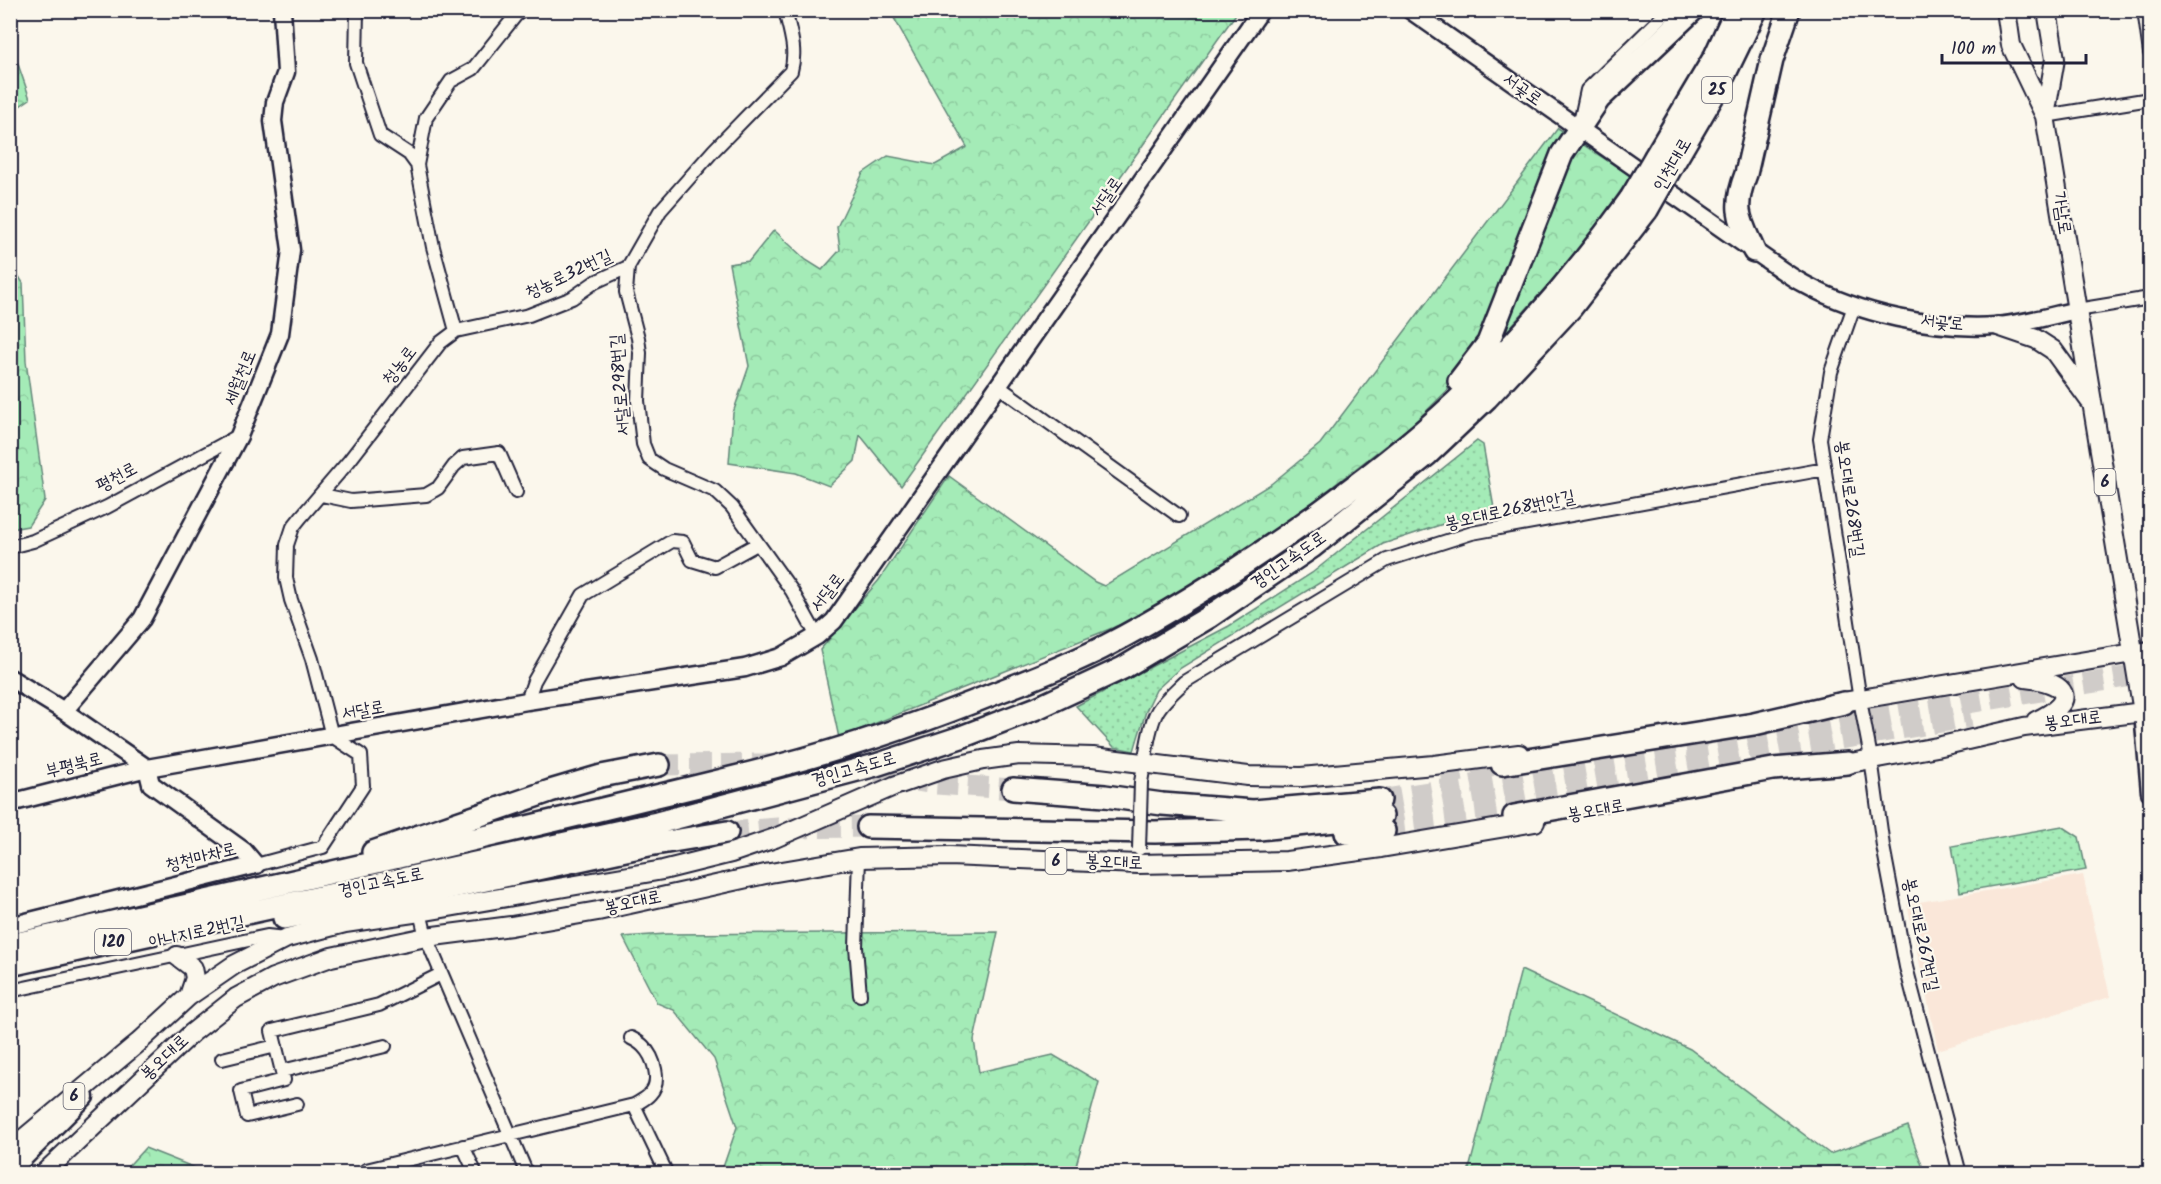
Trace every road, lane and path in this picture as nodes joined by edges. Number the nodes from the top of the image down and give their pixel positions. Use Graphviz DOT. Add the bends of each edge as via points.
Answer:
graph roads {
  1 [pos="282,10"];
  2 [pos="357,10"];
  3 [pos="523,10"];
  4 [pos="785,10"];
  5 [pos="1261,10"];
  6 [pos="1410,10"];
  7 [pos="1669,10"];
  8 [pos="1693,10"];
  9 [pos="1736,10"];
  10 [pos="1756,10"];
  11 [pos="1789,10"];
  12 [pos="2006,10"];
  13 [pos="2047,10"];
  14 [pos="2144,10"];
  15 [pos="2151,53"];
  16 [pos="2055,59"];
  17 [pos="2021,66"];
  18 [pos="2151,99"];
  19 [pos="2045,116"];
  20 [pos="1578,130"];
  21 [pos="1664,161"];
  22 [pos="417,165"];
  23 [pos="1754,251"];
  24 [pos="628,267"];
  25 [pos="2151,298"];
  26 [pos="1563,301"];
  27 [pos="1854,306"];
  28 [pos="2077,310"];
  29 [pos="1998,326"];
  30 [pos="456,332"];
  31 [pos="998,386"];
  32 [pos="2092,404"];
  33 [pos="239,436"];
  34 [pos="1414,439"];
  35 [pos="1825,469"];
  36 [pos="516,492"];
  37 [pos="322,495"];
  38 [pos="1179,516"];
  39 [pos="757,544"];
  40 [pos="10,547"];
  41 [pos="817,636"];
  42 [pos="2142,651"];
  43 [pos="2006,676"];
  44 [pos="10,678"];
  45 [pos="527,700"];
  46 [pos="1852,702"];
  47 [pos="64,711"];
  48 [pos="2147,711"];
  49 [pos="2024,727"];
  50 [pos="332,736"];
  51 [pos="1871,758"];
  52 [pos="1848,763"];
  53 [pos="1146,764"];
  54 [pos="1502,764"];
  55 [pos="659,765"];
  56 [pos="147,768"];
  57 [pos="1013,789"];
  58 [pos="2151,792"];
  59 [pos="10,803"];
  60 [pos="1514,816"];
  61 [pos="868,827"];
  62 [pos="727,832"];
  63 [pos="1138,857"];
  64 [pos="859,858"];
  65 [pos="256,865"];
  66 [pos="212,910"];
  67 [pos="420,912"];
  68 [pos="10,926"];
  69 [pos="426,937"];
  70 [pos="287,938"];
  71 [pos="10,945"];
  72 [pos="177,956"];
  73 [pos="10,965"];
  74 [pos="441,974"];
  75 [pos="10,991"];
  76 [pos="860,995"];
  77 [pos="189,996"];
  78 [pos="631,1038"];
  79 [pos="138,1043"];
  80 [pos="276,1046"];
  81 [pos="385,1046"];
  82 [pos="222,1059"];
  83 [pos="282,1071"];
  84 [pos="297,1104"];
  85 [pos="634,1105"];
  86 [pos="511,1135"];
  87 [pos="463,1146"];
  88 [pos="10,1150"];
  89 [pos="366,1170"];
  90 [pos="10,1172"];
  91 [pos="43,1173"];
  92 [pos="476,1173"];
  93 [pos="527,1173"];
  94 [pos="667,1173"];
  95 [pos="1960,1173"];
  1 -- 33 [label="street, 세월천로" via="286,72 273,121 291,250 280,334"];
  2 -- 22 [label="street" via="356,63 380,135 409,154"];
  3 -- 22 [label="street" via="473,69 451,81 426,118"];
  4 -- 24 [label="street, 서달로298번길" via="795,57 791,71 660,211"];
  5 -- 31 [label="street, 서달로"];
  6 -- 20 [label="street, 서곶로"];
  7 -- 20 [label="street" via="1587,90"];
  8 -- 20 [label="highway" via="1599,99"];
  9 -- 21 [label="highway, 인천대로 / 25"];
  10 -- 21 [label="highway, 인천대로 / 25" via="1720,84"];
  11 -- 23 [label="highway" via="1772,60 1740,189 1738,215"];
  12 -- 17 [label="main road, 가남로 / 6" via="2011,45"];
  13 -- 16 [label="main road, 가남로 / 6"];
  14 -- 15 [label="street"];
  16 -- 17 [label="main road" via="2049,69 2038,75"];
  16 -- 19 [label="main road, 가남로 / 6"];
  17 -- 19 [label="main road, 가남로 / 6"];
  18 -- 19 [label="street"];
  19 -- 28 [label="main road, 가남로 / 6"];
  20 -- 23 [label="street, 서곶로"];
  20 -- 34 [label="highway" via="1562,154 1488,343"];
  21 -- 26 [label="highway, 인천대로, bridge" via="1639,204"];
  22 -- 30 [label="street" via="433,247"];
  23 -- 27 [label="street, 서곶로" via="1803,284"];
  24 -- 30 [label="street, 청농로32번길" via="572,298 529,315"];
  24 -- 39 [label="street, 서달로298번길" via="626,292 640,353 638,401 643,444 650,459 664,469 715,491 732,507"];
  25 -- 28 [label="street"];
  26 -- 34 [label="highway, 경인고속도로"];
  26 -- 66 [label="highway, 경인고속도로" via="1487,398 1435,447 1312,547 1209,617 1123,668 1036,708 876,765 657,823"];
  27 -- 29 [label="street, 서곶로" via="1950,327"];
  27 -- 35 [label="street, 봉오대로268번길" via="1831,372 1820,439"];
  28 -- 29 [label="street, 서곶로"];
  28 -- 32 [label="main road, 6"];
  29 -- 32 [label="main road" via="2036,339 2053,350"];
  30 -- 37 [label="street, 청농로" via="440,343"];
  31 -- 38 [label="street"];
  31 -- 41 [label="street, 서달로" via="834,621"];
  32 -- 42 [label="main road, 6"];
  33 -- 40 [label="street, 평천로" via="107,507 33,541"];
  33 -- 47 [label="street, 세월천로" via="142,619"];
  34 -- 66 [label="highway, 경인고속도로" via="1258,556 1167,613 1099,650 954,710 778,766"];
  35 -- 46 [label="street, 봉오대로268번길"];
  35 -- 53 [label="street, 봉오대로268번안길" via="1472,534 1387,560 1184,682 1158,710"];
  36 -- 37 [label="street" via="499,453 463,458 438,488 426,495 351,501"];
  37 -- 50 [label="street, 청농로" via="293,527 285,561 291,600 312,659"];
  39 -- 41 [label="street, 서달로298번길" via="792,591"];
  39 -- 45 [label="street" via="715,567 692,560 683,542 672,541 583,595"];
  41 -- 45 [label="street, 서달로" via="781,657 745,668"];
  42 -- 43 [label="main road, 봉오대로 / 6"];
  42 -- 48 [label="main road, 6"];
  43 -- 46 [label="main road, 봉오대로 / 6"];
  43 -- 49 [label="main road" via="2054,683 2062,690 2061,706"];
  44 -- 47 [label="street"];
  45 -- 50 [label="street, 서달로"];
  46 -- 51 [label="street, 봉오대로267번길"];
  46 -- 53 [label="main road, 봉오대로 / 6" via="1511,755 1301,777 1248,776"];
  46 -- 54 [label="highway" via="1754,724"];
  47 -- 56 [label="street"];
  48 -- 49 [label="main road, 봉오대로 / 6"];
  48 -- 58 [label="street"];
  49 -- 51 [label="main road, 봉오대로 / 6"];
  50 -- 56 [label="street, 서달로"];
  50 -- 65 [label="street" via="361,755 363,786 322,848"];
  51 -- 52 [label="main road, 봉오대로 / 6"];
  51 -- 95 [label="street, 봉오대로267번길" via="1906,967"];
  52 -- 60 [label="highway" via="1773,769"];
  52 -- 63 [label="main road, 봉오대로 / 6" via="1634,805 1287,861"];
  53 -- 63 [label="street, 봉오대로268번안길, bridge" via="1141,782"];
  53 -- 67 [label="main road, 봉오대로 / 6" via="1093,757 1019,755 983,760 894,786 731,853 663,870"];
  55 -- 66 [label="highway" via="549,791 375,852 273,875"];
  56 -- 59 [label="street, 부평북로"];
  56 -- 65 [label="street, 청천마차로" via="151,784 244,851"];
  57 -- 61 [label="highway, 봉오대로" via="1253,811 1380,808 1259,829 1155,832"];
  62 -- 66 [label="highway" via="281,919"];
  63 -- 64 [label="main road, 봉오대로 / 6"];
  64 -- 69 [label="main road, 봉오대로 / 6" via="511,927"];
  64 -- 76 [label="street" via="856,947"];
  65 -- 68 [label="street, 청천마차로"];
  66 -- 71 [label="highway, 경인고속도로 / 120"];
  66 -- 73 [label="highway, 경인고속도로 / 120"];
  67 -- 69 [label="street"];
  67 -- 70 [label="main road, 봉오대로 / 6" via="345,923"];
  69 -- 74 [label="street"];
  69 -- 91 [label="main road, 봉오대로 / 6" via="331,957 273,978 236,998 192,1033"];
  70 -- 72 [label="street, 아나지로2번길" via="267,936"];
  70 -- 77 [label="main road, 봉오대로 / 6" via="234,965"];
  72 -- 75 [label="street, 아나지로2번길"];
  72 -- 77 [label="main road" via="193,968 195,978"];
  74 -- 80 [label="street" via="379,1005 272,1031"];
  74 -- 86 [label="street"];
  77 -- 79 [label="main road, 봉오대로 / 6"];
  78 -- 85 [label="street" via="650,1056 656,1079 650,1094"];
  79 -- 88 [label="main road, 봉오대로 / 6"];
  79 -- 90 [label="street, 봉오대로"];
  80 -- 82 [label="street"];
  80 -- 83 [label="street"];
  81 -- 83 [label="street"];
  83 -- 84 [label="street" via="284,1080 241,1091 247,1116"];
  85 -- 86 [label="street"];
  85 -- 94 [label="street"];
  86 -- 87 [label="street"];
  86 -- 93 [label="street"];
  87 -- 89 [label="street"];
  87 -- 92 [label="street"];
}
